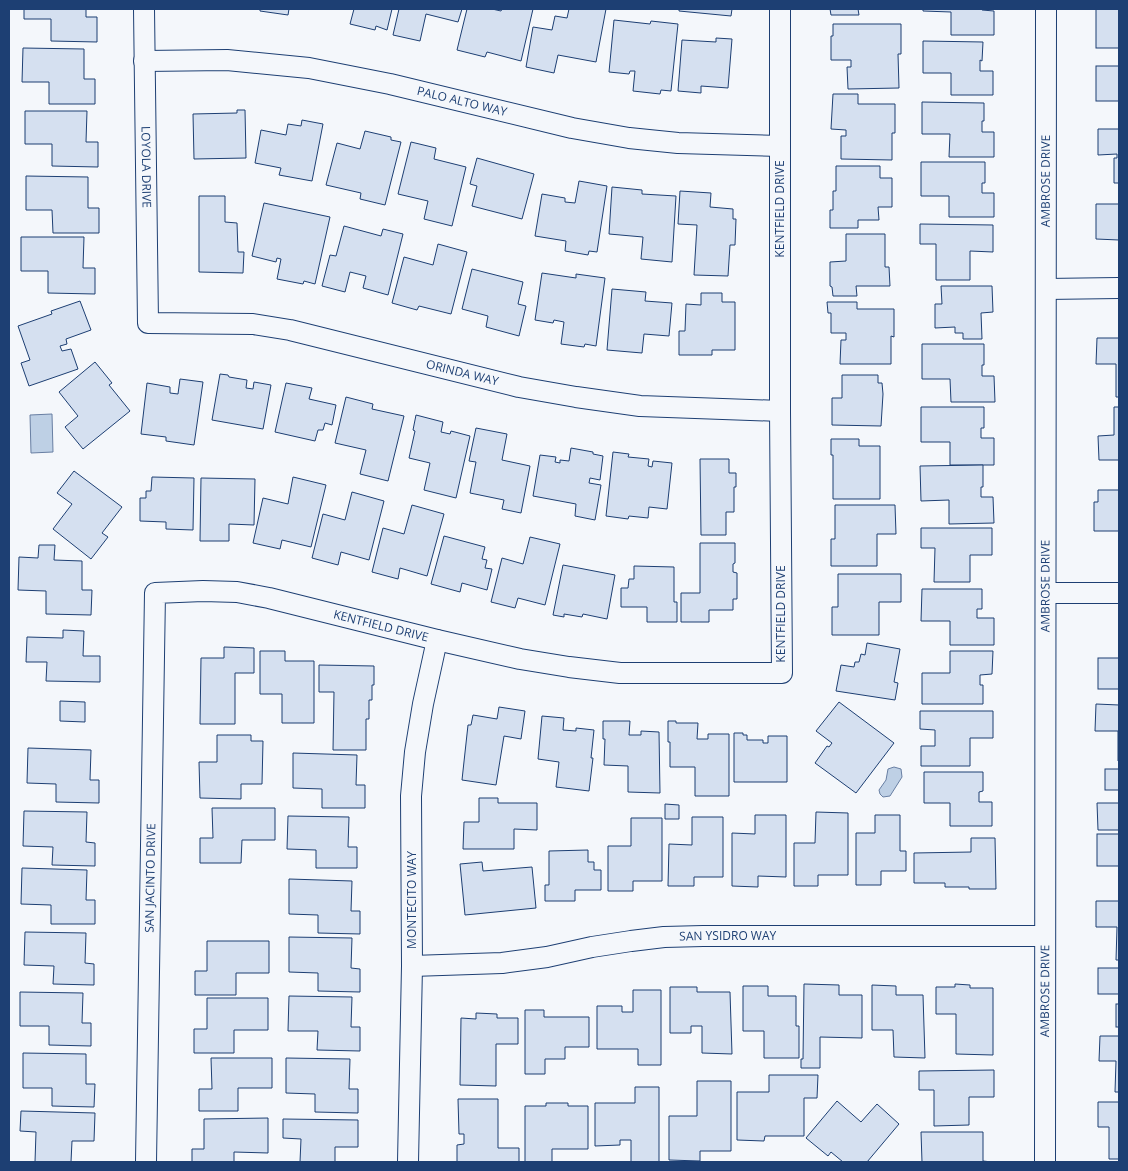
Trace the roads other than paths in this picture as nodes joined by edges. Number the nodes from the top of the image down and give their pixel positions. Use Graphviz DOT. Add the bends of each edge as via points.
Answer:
graph roads {
  1 [pos="144,9"];
  2 [pos="780,9"];
  3 [pos="1046,9"];
  4 [pos="144,60"];
  5 [pos="780,146"];
  6 [pos="1119,288"];
  7 [pos="1046,289"];
  8 [pos="148,323"];
  9 [pos="780,411"];
  10 [pos="154,593"];
  11 [pos="1046,593"];
  12 [pos="1119,593"];
  13 [pos="437,640"];
  14 [pos="1045,936"];
  15 [pos="412,966"];
  16 [pos="146,1162"];
  17 [pos="408,1162"];
  18 [pos="1045,1162"];
  1 -- 4 [label="street, LOYOLA DRIVE"];
  2 -- 5 [label="street, KENTFIELD DRIVE"];
  3 -- 7 [label="street, AMBROSE DRIVE"];
  4 -- 5 [label="street, PALO ALTO WAY" via="227,60 309,68 628,138"];
  4 -- 8 [label="street, LOYOLA DRIVE"];
  5 -- 9 [label="street, KENTFIELD DRIVE"];
  6 -- 7 [label="street"];
  7 -- 11 [label="street, AMBROSE DRIVE"];
  8 -- 9 [label="street, ORINDA WAY" via="253,324 290,330 519,387 594,400 640,406"];
  9 -- 13 [label="street, KENTFIELD DRIVE" via="782,672 620,673 540,662"];
  10 -- 13 [label="street, KENTFIELD DRIVE" via="237,592"];
  10 -- 16 [label="street, SAN JACINTO DRIVE"];
  11 -- 12 [label="street"];
  11 -- 14 [label="street, AMBROSE DRIVE"];
  13 -- 15 [label="street, MONTECITO WAY" via="415,752 411,796"];
  14 -- 15 [label="street, SAN YSIDRO WAY" via="664,937 502,963"];
  14 -- 18 [label="street, AMBROSE DRIVE"];
  15 -- 17 [label="street, MONTECITO WAY"];
}
